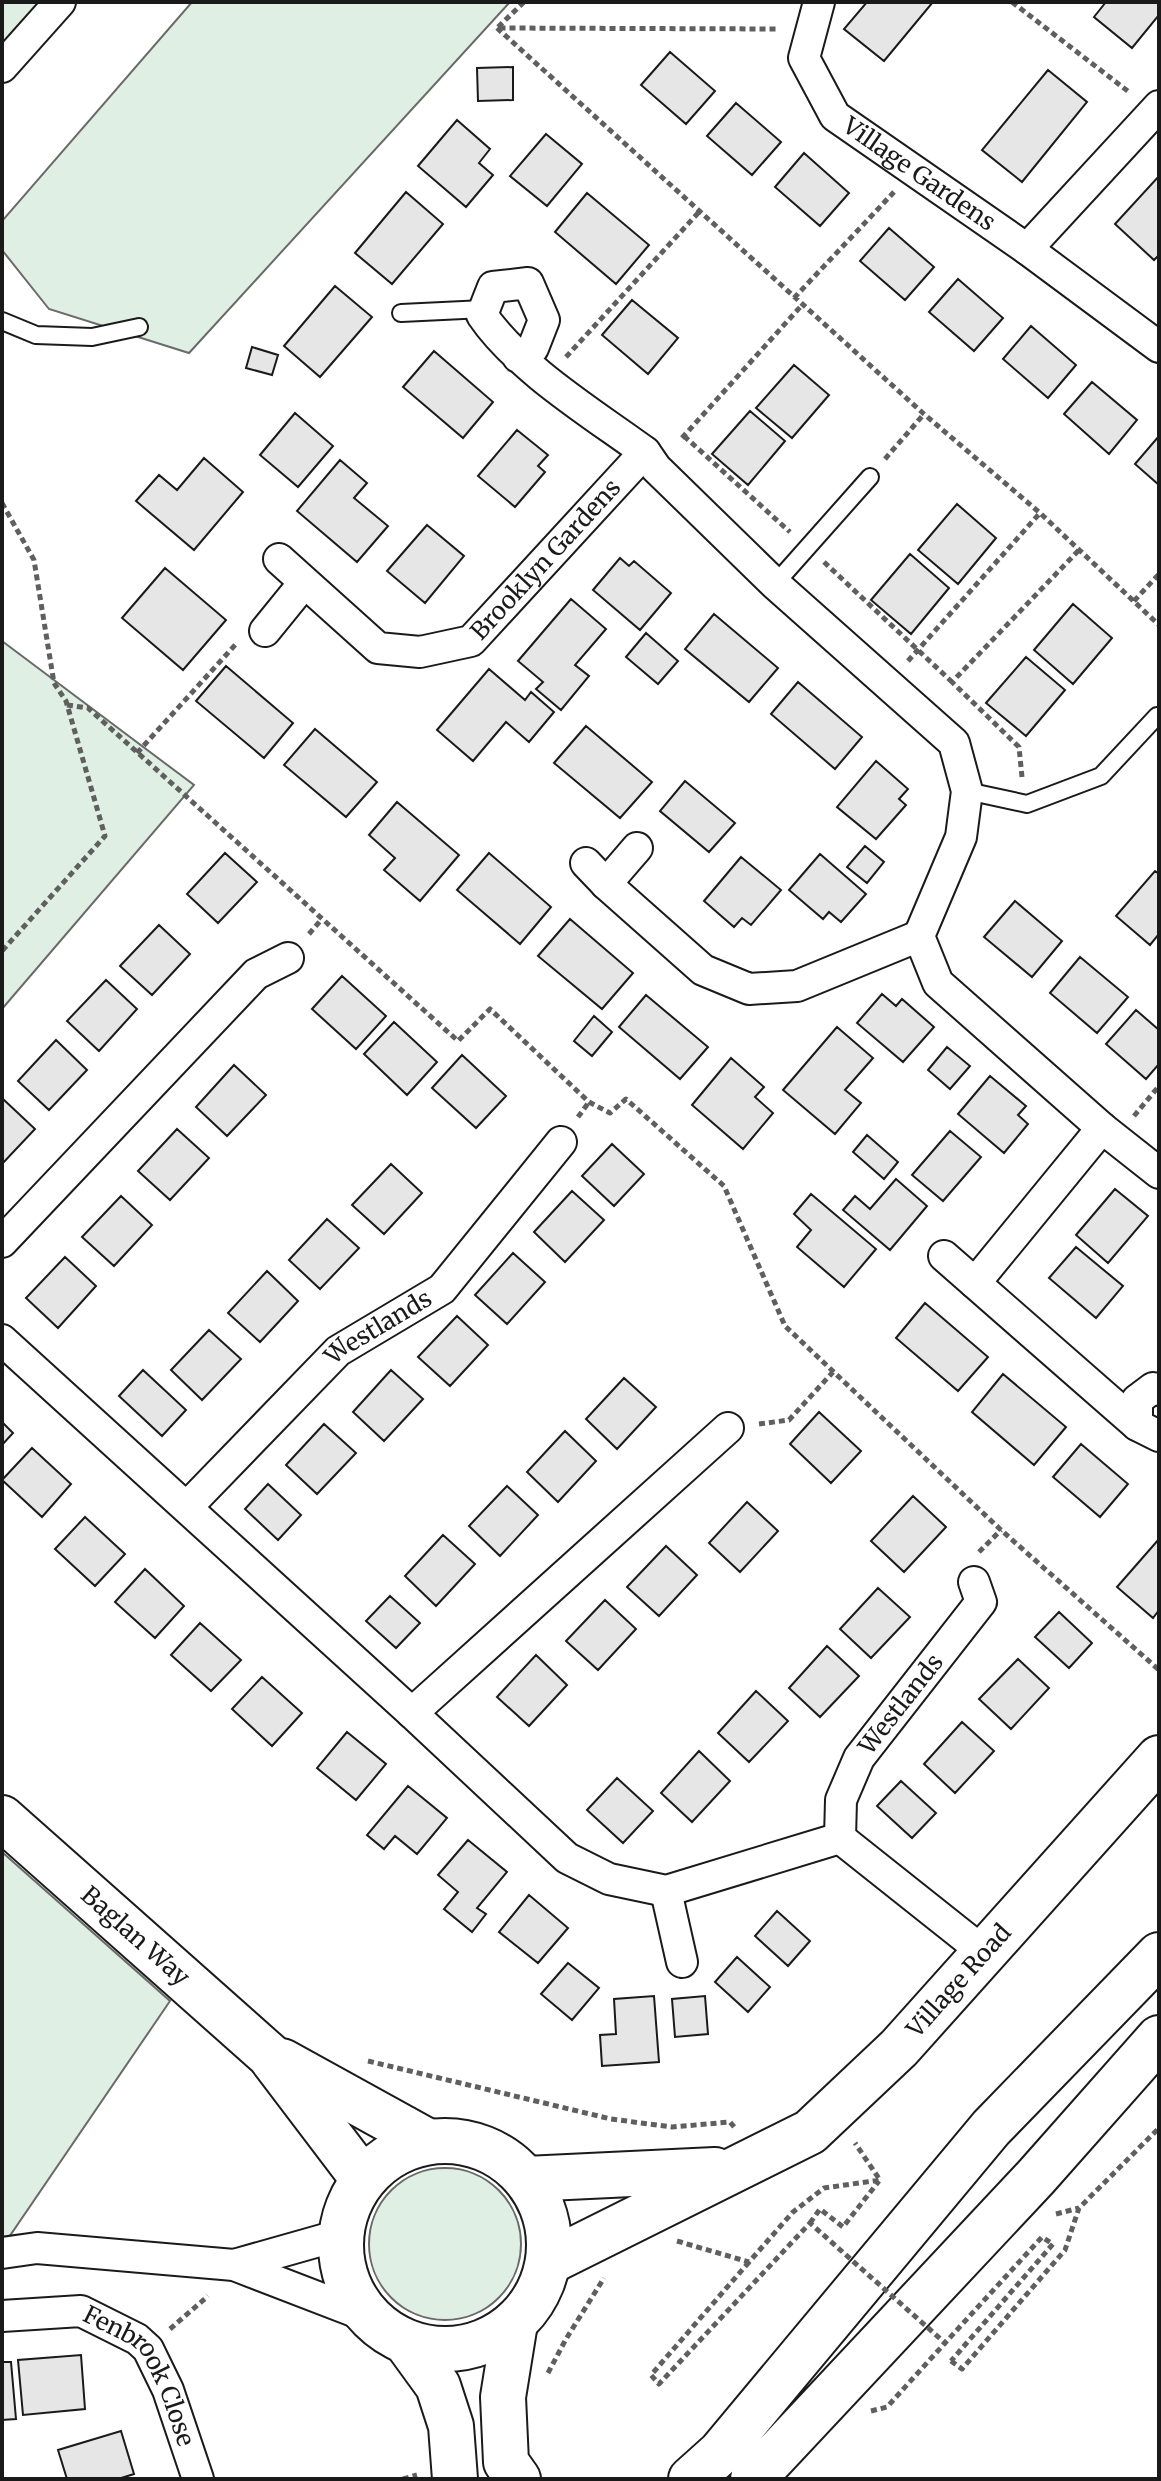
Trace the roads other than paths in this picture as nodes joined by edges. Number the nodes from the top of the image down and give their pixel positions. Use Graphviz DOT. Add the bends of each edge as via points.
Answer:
graph roads {
  1 [pos="60,2"];
  2 [pos="816,16"];
  3 [pos="2,67"];
  4 [pos="1156,109"];
  5 [pos="1027,249"];
  6 [pos="484,309"];
  7 [pos="401,313"];
  8 [pos="2,321"];
  9 [pos="139,327"];
  10 [pos="1159,347"];
  11 [pos="518,357"];
  12 [pos="650,460"];
  13 [pos="870,477"];
  14 [pos="279,559"];
  15 [pos="304,583"];
  16 [pos="775,584"];
  17 [pos="265,631"];
  18 [pos="1157,716"];
  19 [pos="967,791"];
  20 [pos="637,848"];
  21 [pos="919,936"];
  22 [pos="288,958"];
  23 [pos="1102,1128"];
  24 [pos="561,1142"];
  25 [pos="1159,1173"];
  26 [pos="2,1242"];
  27 [pos="944,1256"];
  28 [pos="975,1283"];
  29 [pos="2,1340"];
  30 [pos="1159,1390"];
  31 [pos="728,1428"];
  32 [pos="1148,1430"];
  33 [pos="187,1507"];
  34 [pos="974,1582"];
  35 [pos="412,1713"];
  36 [pos="1159,1758"];
  37 [pos="2,1818"];
  38 [pos="840,1838"];
  39 [pos="666,1891"];
  40 [pos="986,1954"];
  41 [pos="1159,1955"];
  42 [pos="682,1962"];
  43 [pos="1159,2038"];
  44 [pos="269,2055"];
  45 [pos="427,2141"];
  46 [pos="742,2164"];
  47 [pos="363,2179"];
  48 [pos="526,2179"];
  49 [pos="340,2235"];
  50 [pos="2,2253"];
  51 [pos="549,2262"];
  52 [pos="239,2267"];
  53 [pos="2,2316"];
  54 [pos="369,2317"];
  55 [pos="515,2323"];
  56 [pos="406,2342"];
  57 [pos="198,2479"];
  58 [pos="455,2479"];
  59 [pos="518,2479"];
  60 [pos="691,2479"];
  61 [pos="753,2479"];
  1 -- 3 [label="street"];
  2 -- 5 [label="street, Village Gardens" via="804,58 835,116"];
  4 -- 5 [label="street"];
  5 -- 10 [label="street, Village Gardens"];
  6 -- 7 [label="lane"];
  6 -- 11 [label="street" via="482,315 494,333"];
  6 -- 11 [label="street" via="493,287 528,283 544,320 533,348"];
  8 -- 9 [label="lane" via="50,336 92,337"];
  11 -- 12 [label="street"];
  12 -- 15 [label="street, Brooklyn Gardens" via="471,641 420,652 378,648"];
  12 -- 16 [label="street"];
  13 -- 16 [label="lane"];
  14 -- 15 [label="street, Brooklyn Gardens"];
  15 -- 17 [label="street"];
  16 -- 19 [label="street" via="954,743"];
  18 -- 19 [label="lane" via="1101,776 1027,804"];
  19 -- 21 [label="street" via="961,837"];
  20 -- 21 [label="street" via="596,873 703,970 749,989 797,986"];
  21 -- 23 [label="street" via="938,983"];
  22 -- 26 [label="street" via="256,974"];
  23 -- 25 [label="street"];
  23 -- 28 [label="street"];
  24 -- 33 [label="street, Westlands" via="442,1289 338,1351"];
  27 -- 28 [label="street"];
  28 -- 32 [label="street"];
  29 -- 33 [label="street"];
  30 -- 32 [label="street" via="1153,1388 1137,1400"];
  31 -- 35 [label="street"];
  33 -- 35 [label="street"];
  34 -- 38 [label="street, Westlands" via="981,1602 859,1758 841,1800"];
  35 -- 39 [label="street" via="567,1858 609,1879"];
  36 -- 40 [label="street, Village Road"];
  37 -- 44 [label="street, Baglan Way"];
  38 -- 39 [label="street"];
  38 -- 40 [label="street"];
  39 -- 42 [label="street"];
  40 -- 46 [label="street, Village Road" via="899,2048 810,2132"];
  41 -- 60 [label="street" via="991,2128 720,2453"];
  43 -- 61 [label="street"];
  44 -- 45 [label="street, Baglan Way"];
  44 -- 47 [label="street, Baglan Way"];
  45 -- 47 [label="street" via="381,2162"];
  45 -- 48 [label="street" via="455,2140 481,2147"];
  46 -- 48 [label="street, Village Road"];
  46 -- 51 [label="street, Village Road"];
  47 -- 49 [label="street"];
  48 -- 51 [label="street" via="542,2204"];
  49 -- 52 [label="street"];
  49 -- 54 [label="street" via="342,2265"];
  50 -- 52 [label="street" via="37,2248"];
  51 -- 55 [label="street" via="537,2296"];
  52 -- 54 [label="street"];
  53 -- 57 [label="street, Fenbrook Close" via="81,2311 137,2339 148,2349 168,2390"];
  54 -- 56 [label="street"];
  55 -- 56 [label="street" via="491,2339 463,2348"];
  55 -- 59 [label="street" via="503,2397 506,2462"];
  56 -- 58 [label="street" via="438,2386 451,2426"];
}
